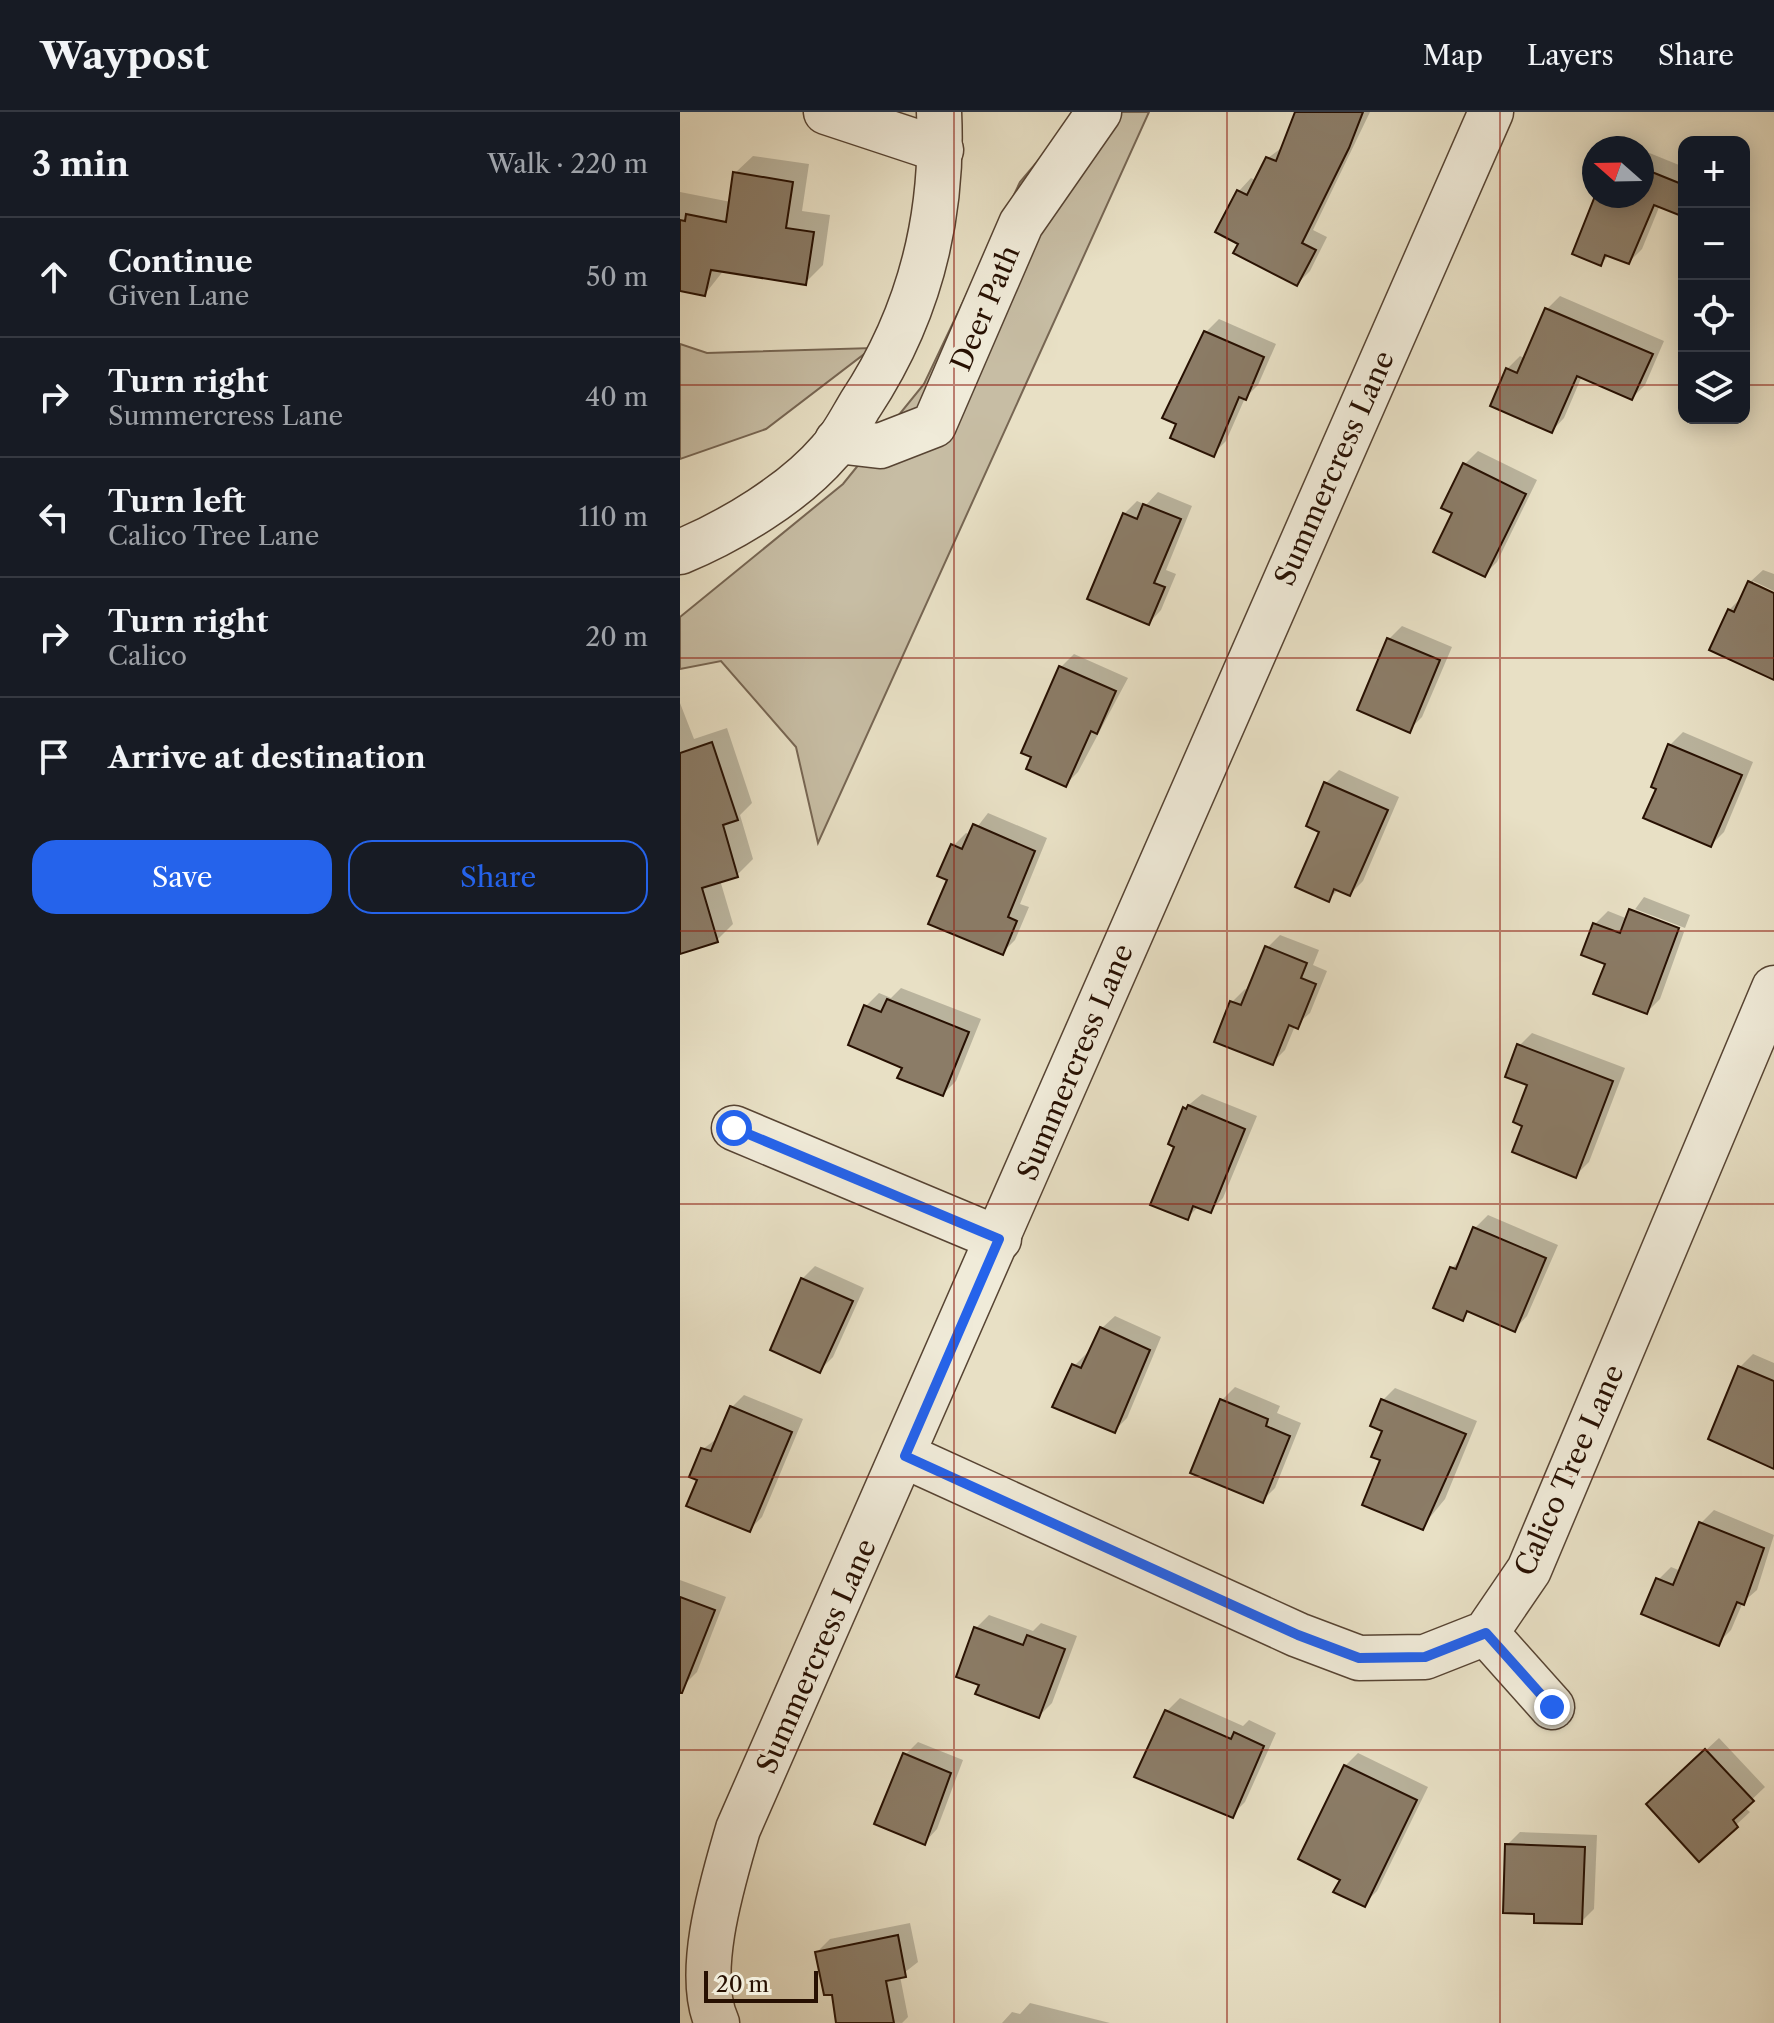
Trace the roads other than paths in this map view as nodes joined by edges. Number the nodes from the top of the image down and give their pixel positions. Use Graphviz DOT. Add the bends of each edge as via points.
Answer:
graph roads {
  1 [pos="826,112"];
  2 [pos="1099,112"];
  3 [pos="1491,112"];
  4 [pos="940,131"];
  5 [pos="837,441"];
  6 [pos="680,552"];
  7 [pos="1774,988"];
  8 [pos="734,1128"];
  9 [pos="999,1239"];
  10 [pos="905,1456"];
  11 [pos="1486,1633"];
  12 [pos="1552,1707"];
  13 [pos="717,2023"];
  1 -- 4 [label="street"];
  2 -- 5 [label="street, Deer Path" via="1021,224 934,425 880,446"];
  3 -- 9 [label="street, Summercress Lane"];
  4 -- 5 [label="street" via="934,230 908,321"];
  5 -- 6 [label="street" via="759,512"];
  7 -- 11 [label="street, Calico Tree Lane" via="1529,1570"];
  8 -- 9 [label="street"];
  9 -- 10 [label="street, Summercress Lane"];
  10 -- 11 [label="street" via="1359,1658 1425,1657"];
  10 -- 13 [label="street, Summercress Lane" via="738,1829 714,1910 710,2006"];
  11 -- 12 [label="street"];
}
